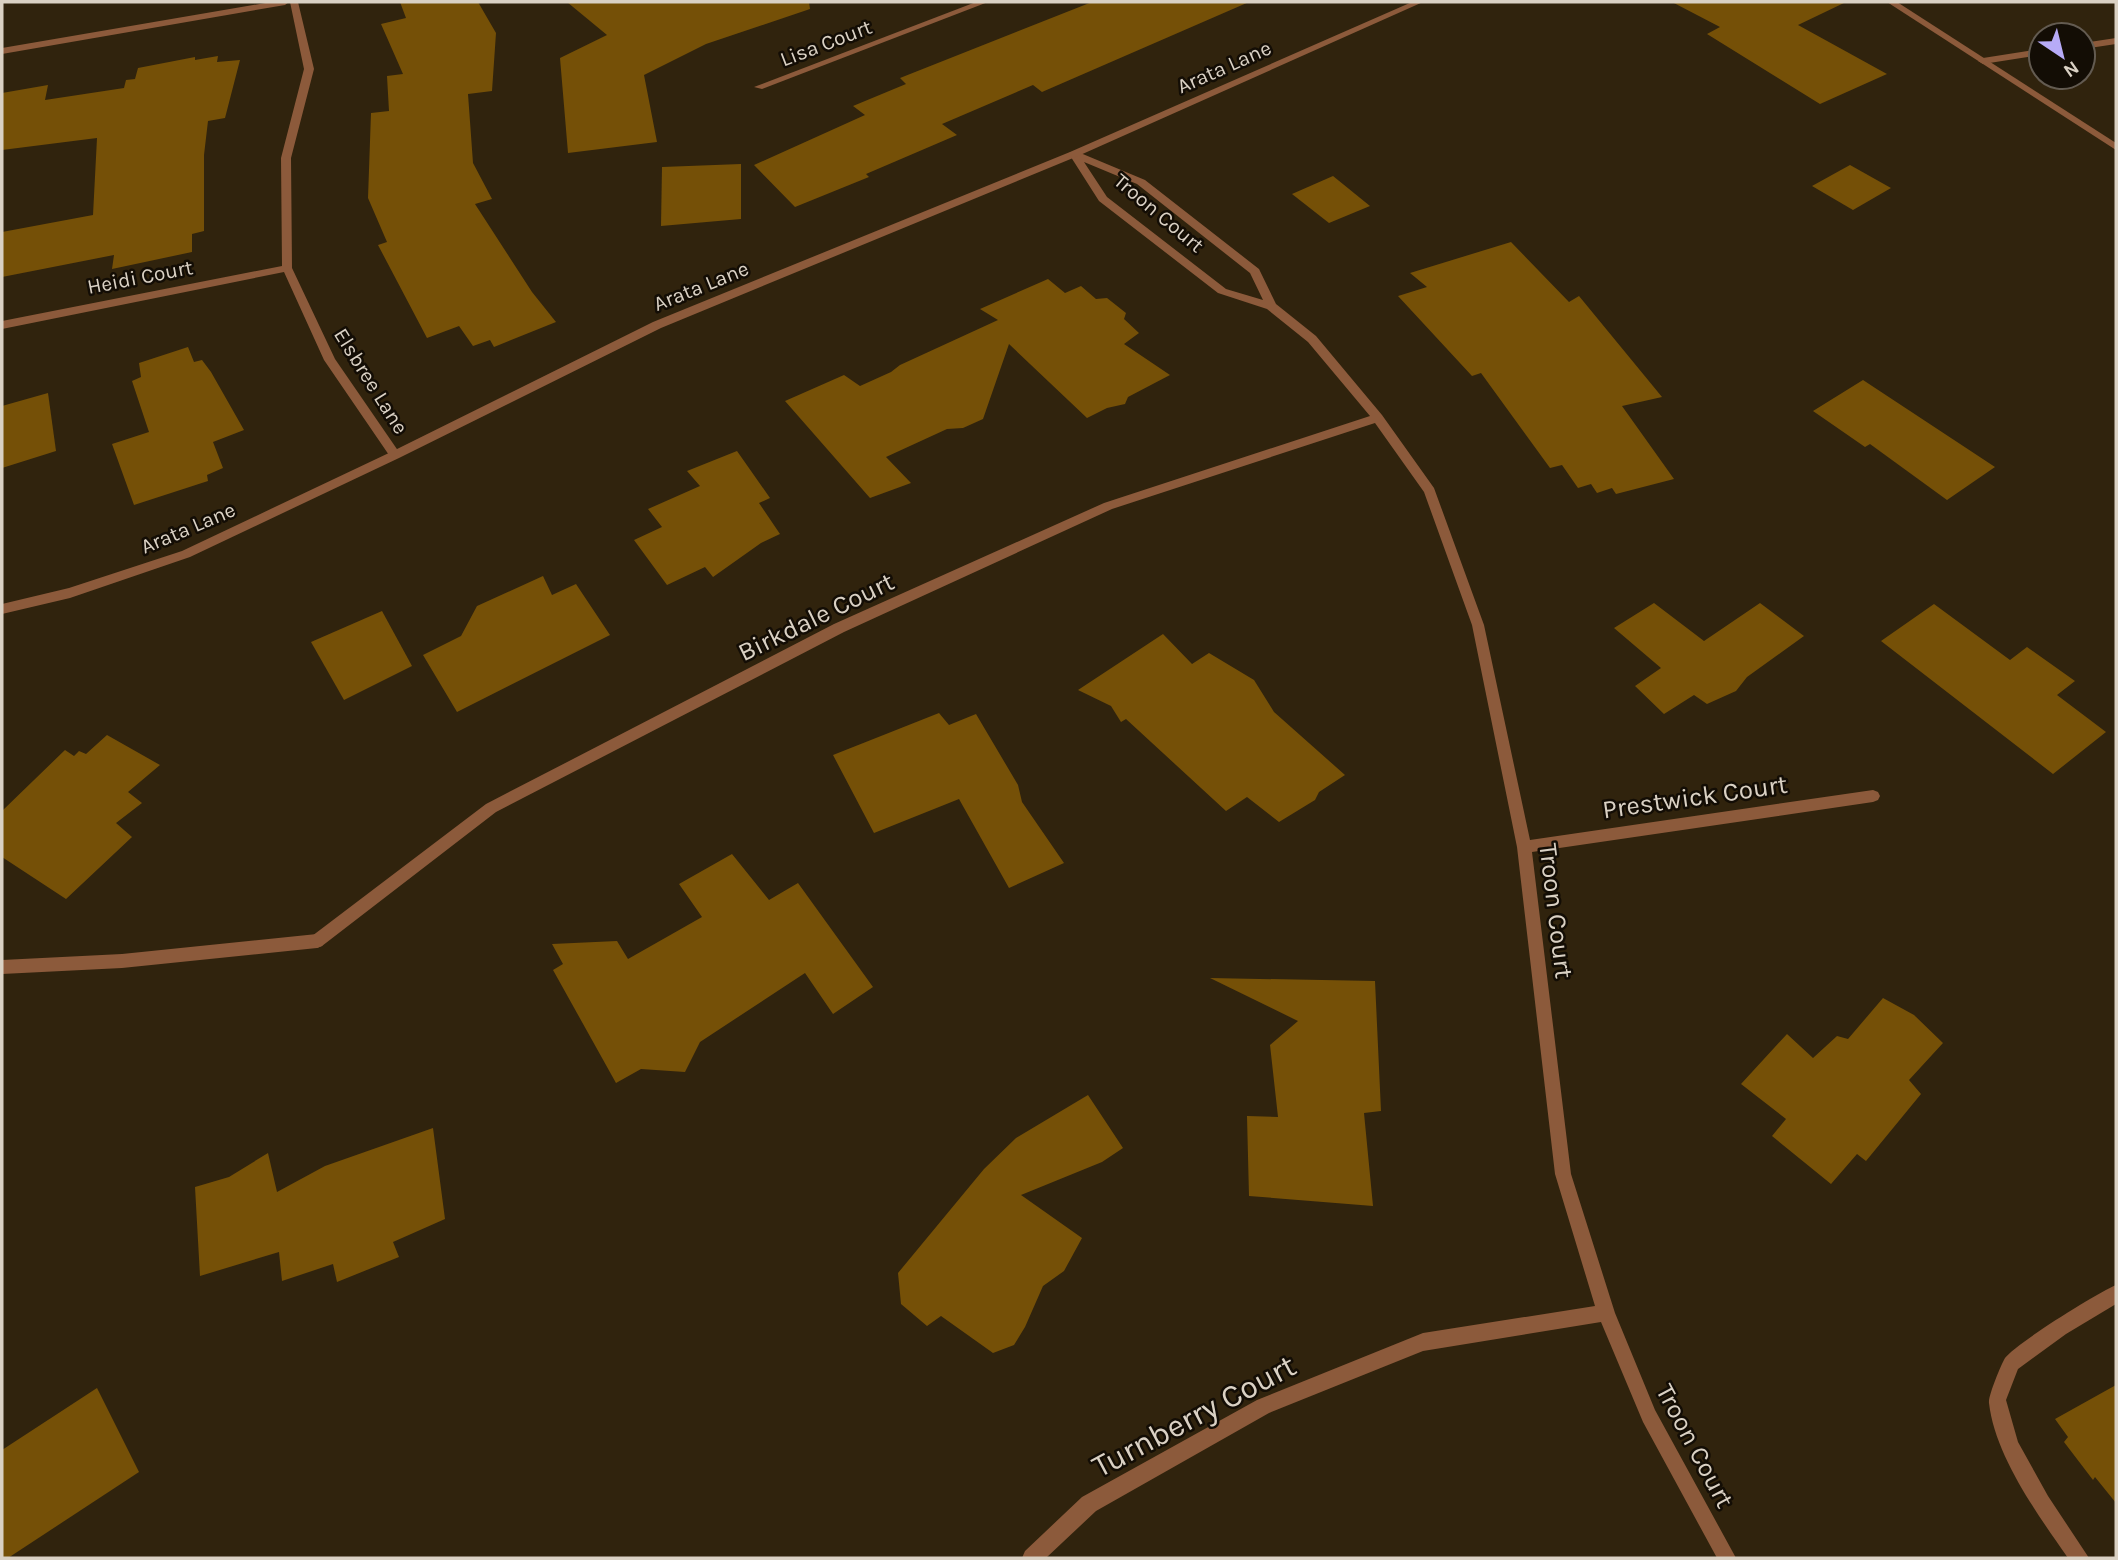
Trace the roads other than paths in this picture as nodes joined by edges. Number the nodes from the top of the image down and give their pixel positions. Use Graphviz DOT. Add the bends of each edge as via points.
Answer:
graph roads {
  1 [pos="285,2"];
  2 [pos="294,2"];
  3 [pos="984,2"];
  4 [pos="1419,2"];
  5 [pos="1891,2"];
  6 [pos="2116,41"];
  7 [pos="2097,44"];
  8 [pos="2,51"];
  9 [pos="2027,54"];
  10 [pos="1983,61"];
  11 [pos="759,87"];
  12 [pos="2116,147"];
  13 [pos="1074,155"];
  14 [pos="287,268"];
  15 [pos="1271,306"];
  16 [pos="2,325"];
  17 [pos="1378,418"];
  18 [pos="394,454"];
  19 [pos="2,609"];
  20 [pos="1873,796"];
  21 [pos="1524,847"];
  22 [pos="2,967"];
  23 [pos="2116,1294"];
  24 [pos="1606,1313"];
  25 [pos="1032,1558"];
  26 [pos="1727,1558"];
  27 [pos="2078,1558"];
  1 -- 8 [label="street"];
  2 -- 14 [label="street, Elsbree Lane" via="309,69 286,158"];
  3 -- 11 [label="street, Lisa Court"];
  4 -- 13 [label="street, Arata Lane"];
  5 -- 10 [label="street"];
  6 -- 7 [label="street"];
  9 -- 10 [label="street"];
  10 -- 12 [label="street"];
  13 -- 15 [label="street, Troon Court" via="1103,199 1222,291"];
  13 -- 15 [label="street, Troon Court" via="1141,182 1255,271"];
  13 -- 18 [label="street, Arata Lane" via="657,325"];
  14 -- 16 [label="street, Heidi Court"];
  14 -- 18 [label="street, Elsbree Lane" via="330,360"];
  15 -- 17 [label="street, Troon Court" via="1312,339"];
  17 -- 21 [label="street, Troon Court" via="1430,491 1478,625"];
  17 -- 22 [label="street, Birkdale Court" via="1108,506 839,628 491,808 317,941 122,961"];
  18 -- 19 [label="street, Arata Lane" via="186,554 70,593"];
  20 -- 21 [label="street, Prestwick Court"];
  21 -- 24 [label="street, Troon Court" via="1563,1174"];
  23 -- 27 [label="street" via="2012,1363 1997,1401 2010,1445"];
  24 -- 25 [label="street, Turnberry Court" via="1423,1342 1263,1406 1089,1504"];
  24 -- 26 [label="street, Troon Court" via="1648,1416"];
}
